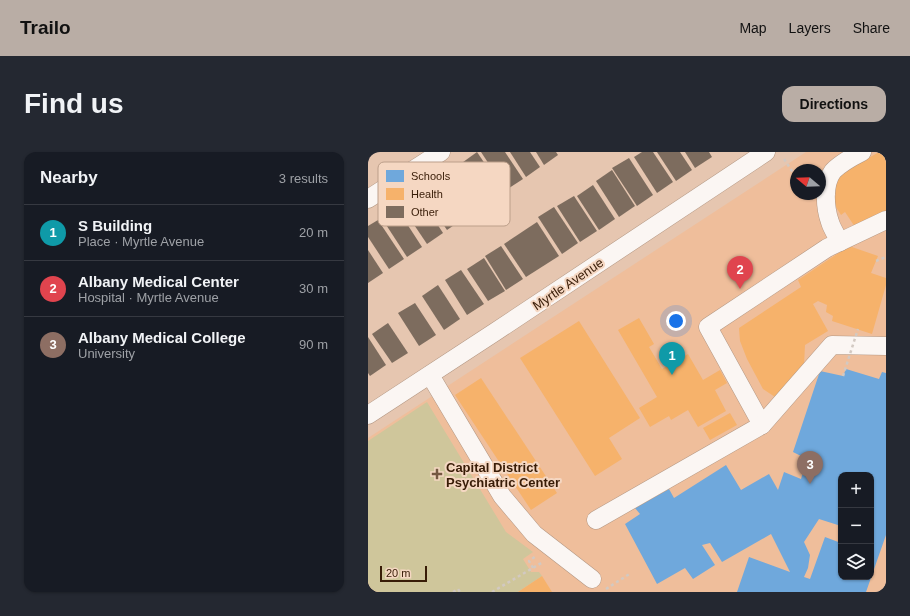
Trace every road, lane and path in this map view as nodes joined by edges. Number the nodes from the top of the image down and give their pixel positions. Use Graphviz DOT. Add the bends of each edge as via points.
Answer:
graph roads {
  1 [pos="441,152"];
  2 [pos="766,152"];
  3 [pos="862,152"];
  4 [pos="784,159"];
  5 [pos="425,162"];
  6 [pos="790,168"];
  7 [pos="378,193"];
  8 [pos="368,199"];
  9 [pos="886,220"];
  10 [pos="840,242"];
  11 [pos="886,256"];
  12 [pos="876,261"];
  13 [pos="858,329"];
  14 [pos="886,346"];
  15 [pos="430,375"];
  16 [pos="843,376"];
  17 [pos="368,415"];
  18 [pos="762,425"];
  19 [pos="596,520"];
  20 [pos="529,561"];
  21 [pos="545,561"];
  22 [pos="533,568"];
  23 [pos="631,573"];
  24 [pos="596,586"];
  25 [pos="453,592"];
  26 [pos="460,592"];
  27 [pos="492,592"];
  1 -- 5 [label="street"];
  2 -- 15 [label="street, Myrtle Avenue"];
  3 -- 10 [label="street" via="833,172 827,184 826,201 830,223"];
  4 -- 6 [label="path"];
  7 -- 8 [label="street"];
  9 -- 10 [label="street"];
  10 -- 18 [label="street" via="708,326"];
  11 -- 12 [label="path"];
  13 -- 16 [label="path, bridge"];
  14 -- 18 [label="street" via="832,345"];
  15 -- 17 [label="street, Myrtle Avenue"];
  15 -- 24 [label="street" via="502,496 534,534"];
  18 -- 19 [label="street"];
  20 -- 22 [label="path"];
  21 -- 22 [label="path"];
  22 -- 27 [label="path"];
  23 -- 24 [label="path"];
  25 -- 26 [label="path" via="458,589"];
}
